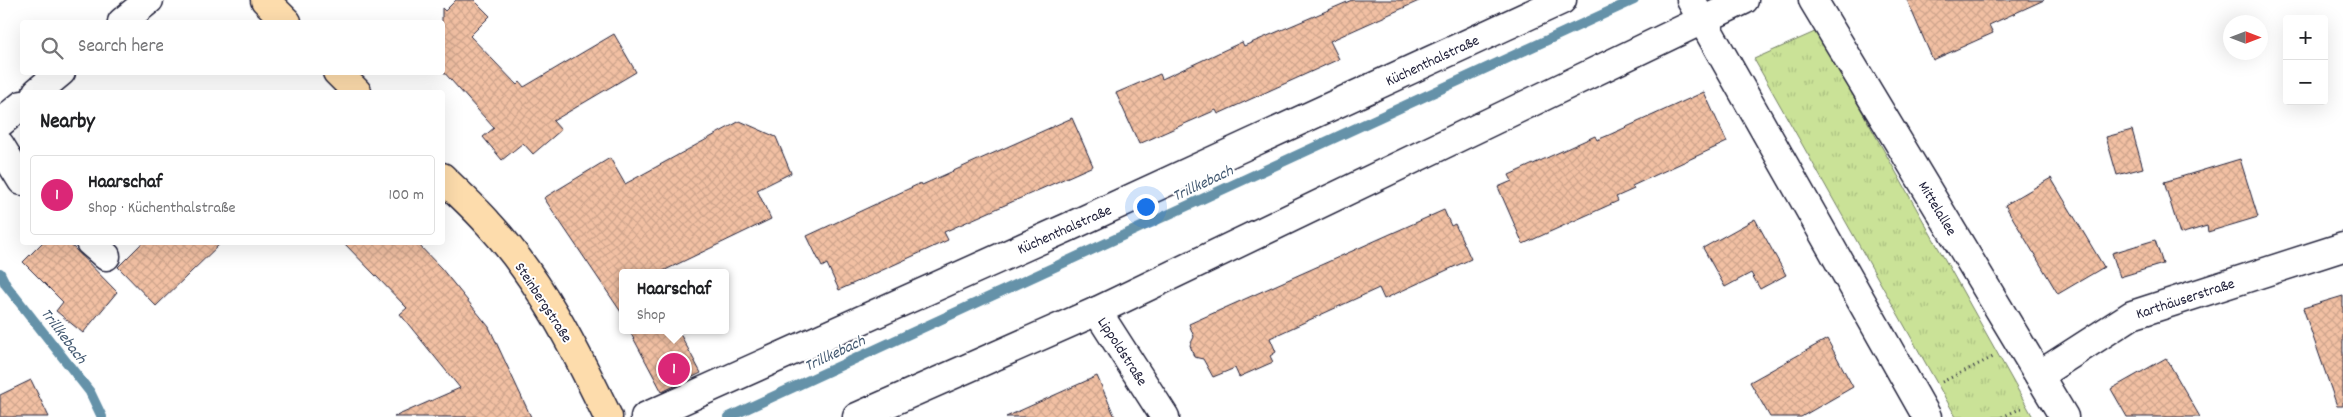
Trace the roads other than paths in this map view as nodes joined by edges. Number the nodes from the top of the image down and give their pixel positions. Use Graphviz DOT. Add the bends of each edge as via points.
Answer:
graph roads {
  1 [pos="149,0"];
  2 [pos="265,0"];
  3 [pos="1562,0"];
  4 [pos="1744,0"];
  5 [pos="1813,0"];
  6 [pos="1697,11"];
  7 [pos="124,20"];
  8 [pos="285,20"];
  9 [pos="57,75"];
  10 [pos="340,75"];
  11 [pos="39,90"];
  12 [pos="355,90"];
  13 [pos="20,107"];
  14 [pos="0,124"];
  15 [pos="0,145"];
  16 [pos="20,178"];
  17 [pos="445,181"];
  18 [pos="2343,247"];
  19 [pos="1097,311"];
  20 [pos="2040,375"];
  21 [pos="1924,411"];
  22 [pos="608,417"];
  23 [pos="645,417"];
  24 [pos="857,417"];
  25 [pos="1165,417"];
  26 [pos="2064,417"];
  1 -- 7 [label="street"];
  2 -- 8 [label="main road"];
  3 -- 23 [label="street, Küchenthalstraße" via="1080,222"];
  4 -- 6 [label="street"];
  5 -- 20 [label="street, Mittelallee"];
  6 -- 19 [label="street"];
  6 -- 21 [label="street"];
  9 -- 11 [label="street"];
  10 -- 12 [label="main road"];
  13 -- 14 [label="street"];
  15 -- 16 [label="street"];
  17 -- 22 [label="main road, Steinbergstraße" via="489,224 538,288 581,360"];
  18 -- 20 [label="street, Karthäuserstraße" via="2132,315"];
  19 -- 24 [label="street"];
  19 -- 25 [label="street, Lippoldstraße"];
  20 -- 26 [label="street, Mittelallee"];
}
